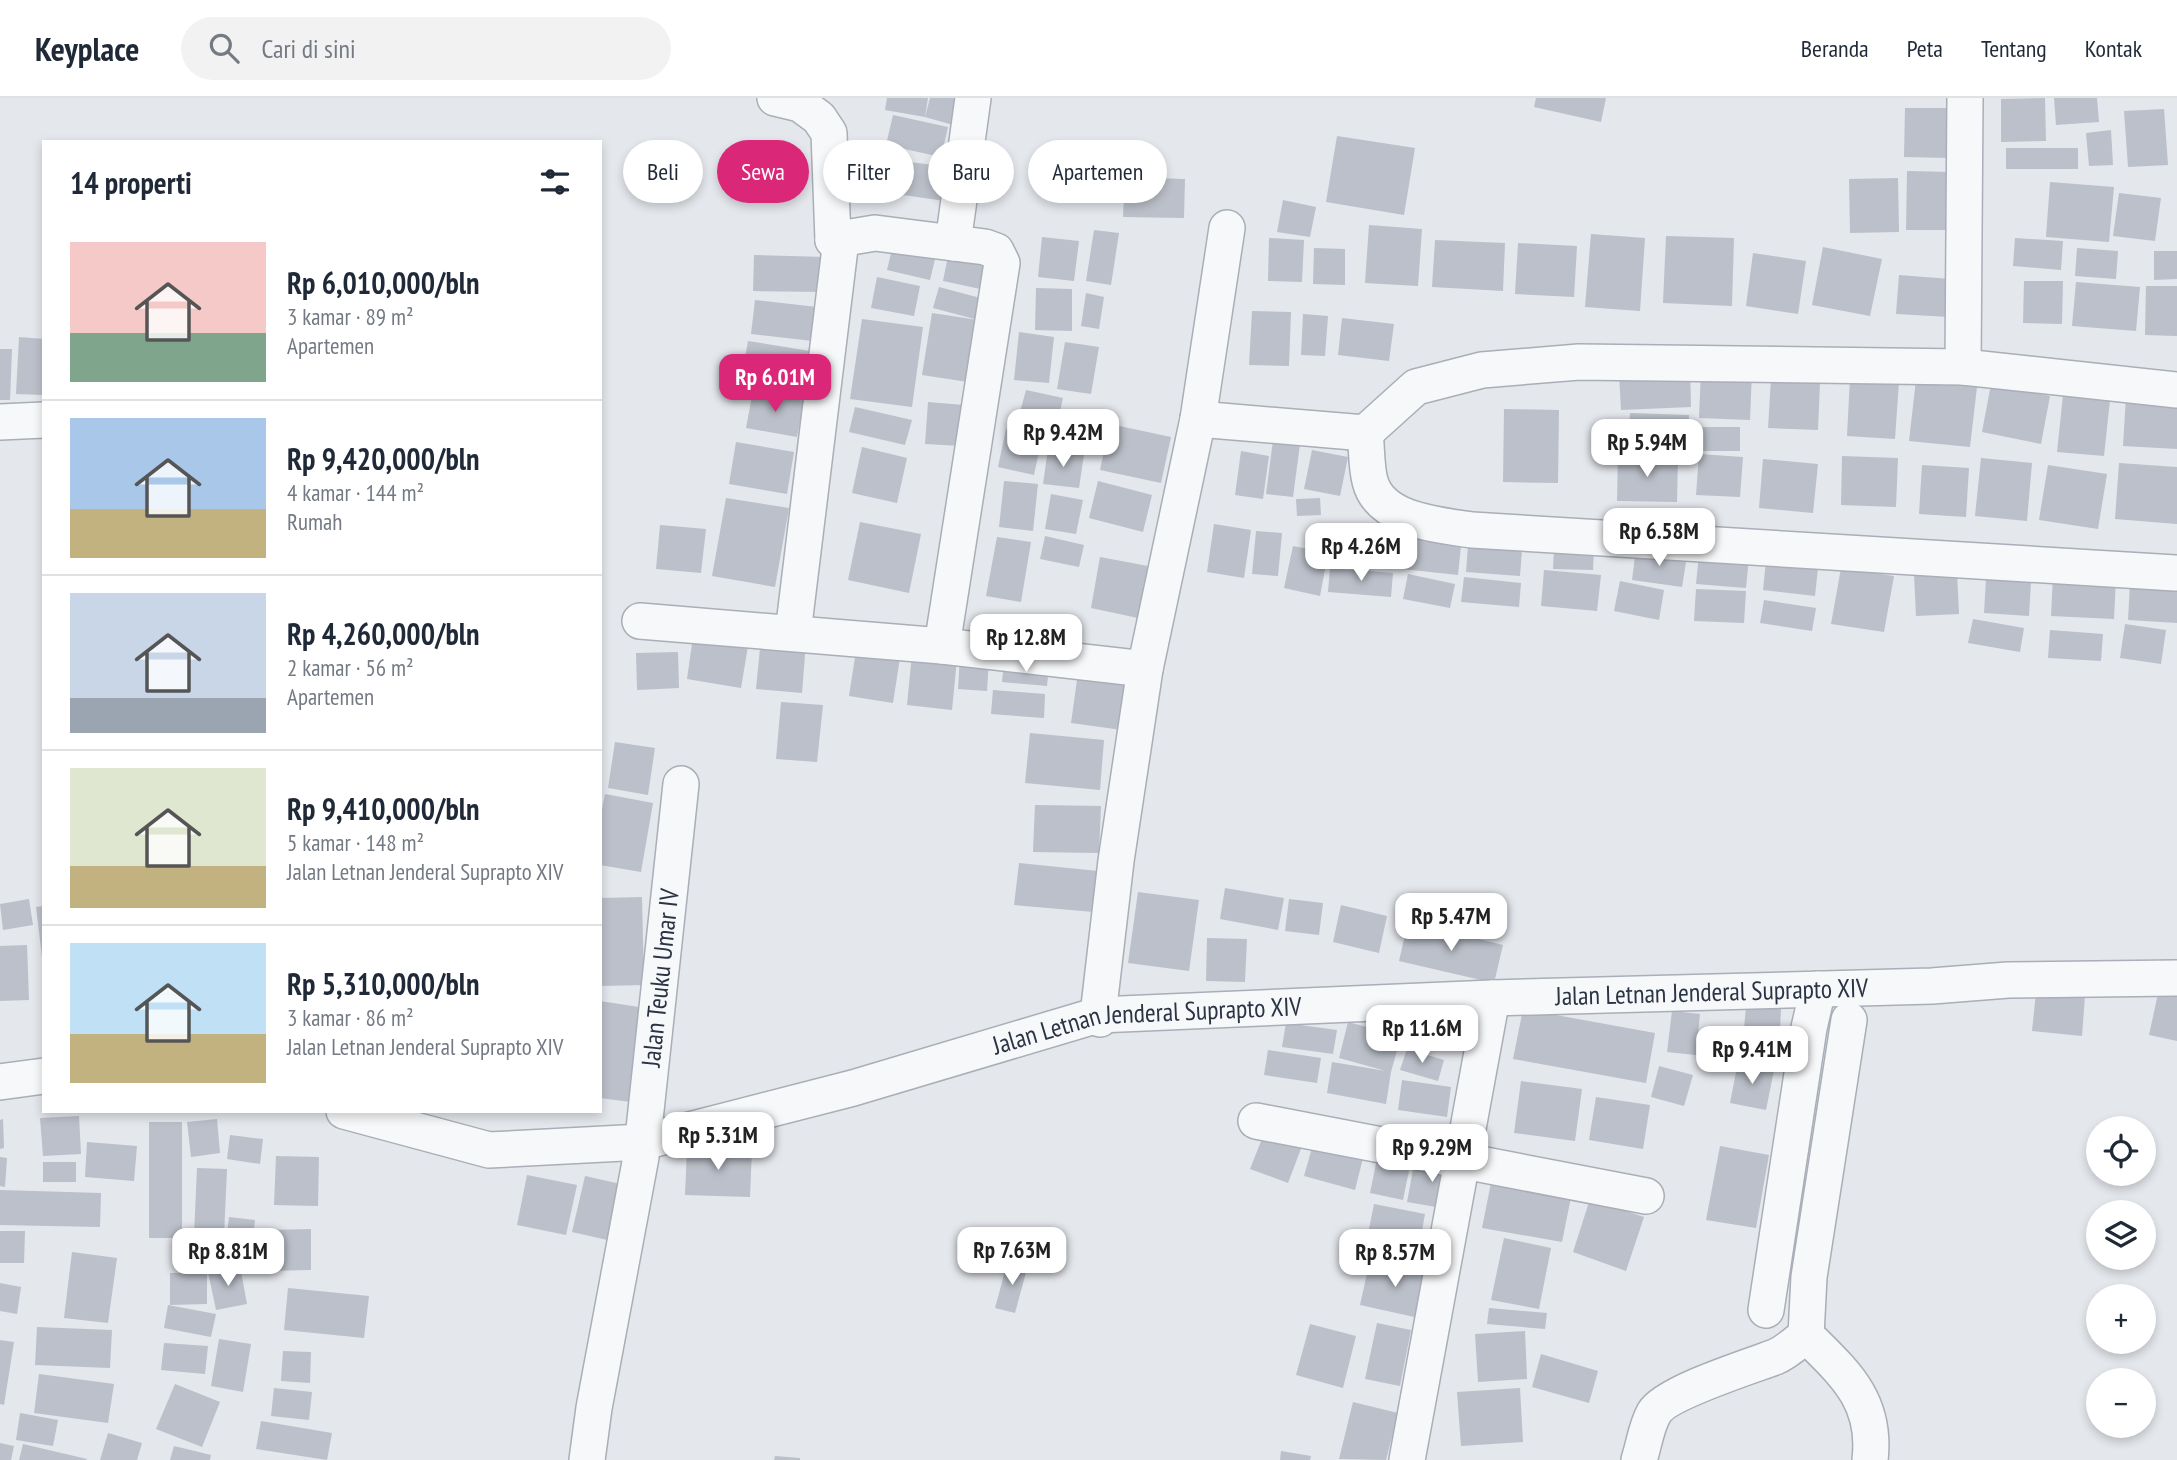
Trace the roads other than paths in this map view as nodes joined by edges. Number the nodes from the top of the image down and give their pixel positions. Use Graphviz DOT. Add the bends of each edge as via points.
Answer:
graph roads {
  1 [pos="775,98"];
  2 [pos="973,98"];
  3 [pos="1965,98"];
  4 [pos="1227,228"];
  5 [pos="833,240"];
  6 [pos="953,243"];
  7 [pos="1963,367"];
  8 [pos="2177,390"];
  9 [pos="1198,419"];
  10 [pos="42,420"];
  11 [pos="0,422"];
  12 [pos="1365,433"];
  13 [pos="2175,573"];
  14 [pos="640,621"];
  15 [pos="793,633"];
  16 [pos="942,646"];
  17 [pos="1145,669"];
  18 [pos="681,784"];
  19 [pos="2177,978"];
  20 [pos="1818,989"];
  21 [pos="1492,998"];
  22 [pos="1099,1017"];
  23 [pos="1849,1020"];
  24 [pos="42,1076"];
  25 [pos="0,1082"];
  26 [pos="351,1113"];
  27 [pos="1256,1121"];
  28 [pos="643,1142"];
  29 [pos="1463,1161"];
  30 [pos="1646,1196"];
  31 [pos="1766,1310"];
  32 [pos="1806,1335"];
  33 [pos="587,1460"];
  34 [pos="1407,1460"];
  35 [pos="1640,1460"];
  36 [pos="1870,1460"];
  1 -- 5 [label="street" via="800,104 819,118 829,133"];
  2 -- 6 [label="street"];
  3 -- 7 [label="street"];
  4 -- 9 [label="street"];
  5 -- 6 [label="street" via="875,233"];
  5 -- 15 [label="street" via="840,248"];
  6 -- 16 [label="street" via="996,251 1002,263"];
  7 -- 8 [label="street"];
  7 -- 12 [label="street" via="1579,362 1482,370 1416,387"];
  9 -- 12 [label="street"];
  9 -- 17 [label="street"];
  10 -- 11 [label="street"];
  12 -- 13 [label="street" via="1370,483 1380,499 1398,513 1431,523 1472,530"];
  14 -- 15 [label="street"];
  15 -- 16 [label="street"];
  16 -- 17 [label="street"];
  17 -- 22 [label="street" via="1116,861"];
  18 -- 28 [label="street, Jalan Teuku Umar IV"];
  19 -- 20 [label="street, Jalan Letnan Jenderal Suprapto XIV"];
  20 -- 21 [label="street, Jalan Letnan Jenderal Suprapto XIV"];
  20 -- 31 [label="street"];
  21 -- 22 [label="street, Jalan Letnan Jenderal Suprapto XIV"];
  21 -- 29 [label="street"];
  22 -- 28 [label="street, Jalan Letnan Jenderal Suprapto XIV"];
  23 -- 32 [label="street" via="1809,1277"];
  24 -- 25 [label="street"];
  26 -- 28 [label="street, Jalan Letnan Jenderal Suprapto XIV" via="488,1150"];
  27 -- 29 [label="street"];
  28 -- 33 [label="street, Jalan Teuku Umar IV"];
  29 -- 30 [label="street"];
  29 -- 34 [label="street"];
  32 -- 35 [label="street" via="1776,1356 1682,1391 1654,1411"];
  32 -- 36 [label="street" via="1844,1373 1865,1405"];
}
